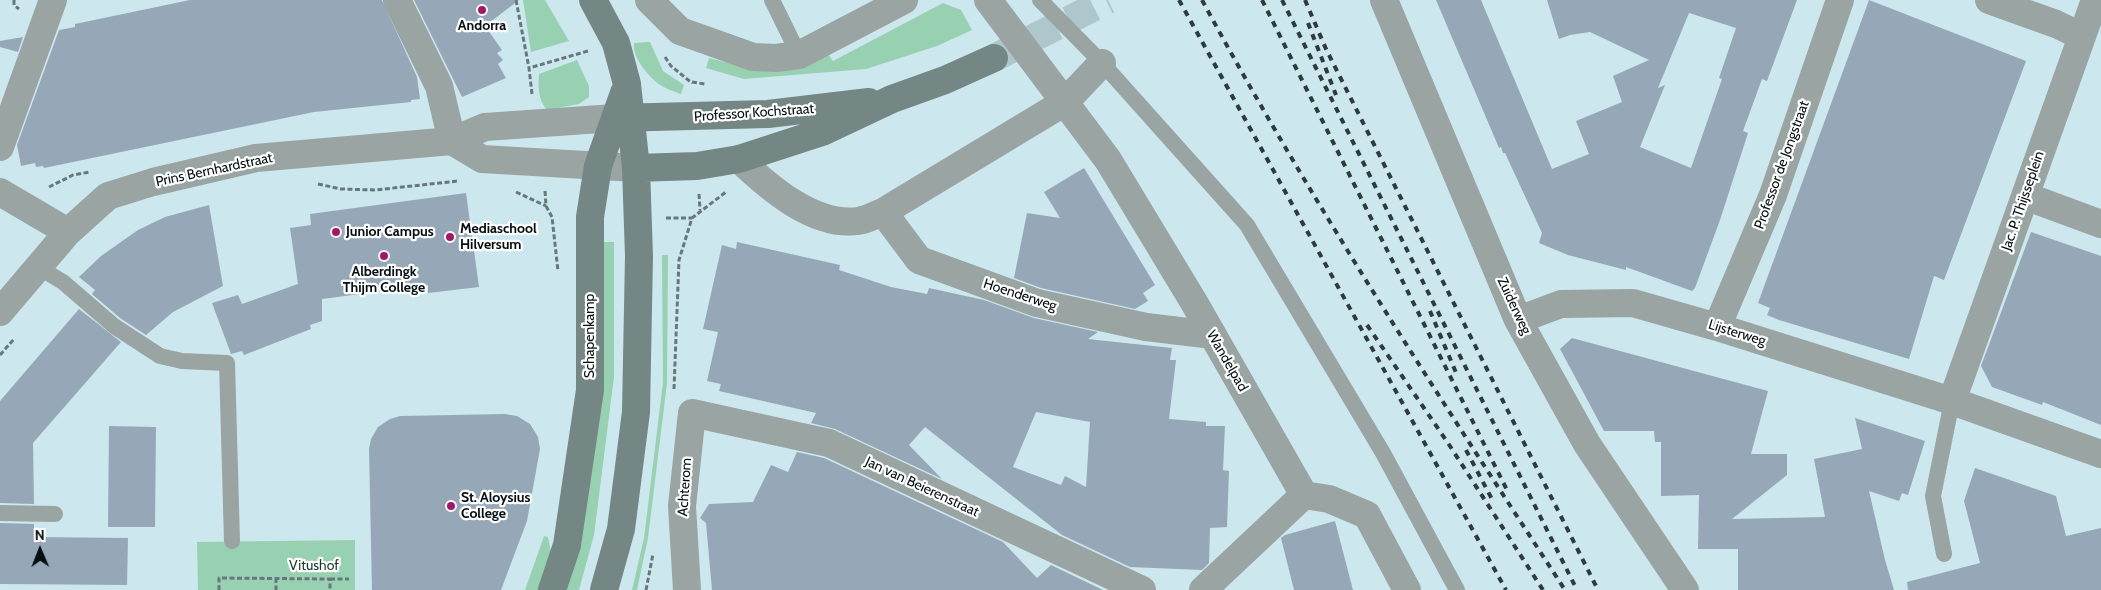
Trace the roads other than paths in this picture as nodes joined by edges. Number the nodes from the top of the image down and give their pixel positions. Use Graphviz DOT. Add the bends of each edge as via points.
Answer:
graph roads {
  1 [pos="52,0"];
  2 [pos="398,0"];
  3 [pos="593,0"];
  4 [pos="649,0"];
  5 [pos="772,0"];
  6 [pos="904,0"];
  7 [pos="988,0"];
  8 [pos="1040,0"];
  9 [pos="1384,0"];
  10 [pos="1840,0"];
  11 [pos="1989,0"];
  12 [pos="2095,0"];
  13 [pos="2081,36"];
  14 [pos="799,54"];
  15 [pos="994,58"];
  16 [pos="1102,63"];
  17 [pos="892,99"];
  18 [pos="1065,102"];
  19 [pos="622,117"];
  20 [pos="452,141"];
  21 [pos="0,147"];
  22 [pos="739,159"];
  23 [pos="598,166"];
  24 [pos="636,168"];
  25 [pos="0,192"];
  26 [pos="2025,196"];
  27 [pos="883,212"];
  28 [pos="2101,224"];
  29 [pos="68,232"];
  30 [pos="38,267"];
  31 [pos="0,312"];
  32 [pos="1518,320"];
  33 [pos="1717,327"];
  34 [pos="1213,335"];
  35 [pos="1952,401"];
  36 [pos="692,414"];
  37 [pos="2101,454"];
  38 [pos="1304,495"];
  39 [pos="0,513"];
  40 [pos="55,514"];
  41 [pos="232,541"];
  42 [pos="1944,554"];
  43 [pos="552,590"];
  44 [pos="604,590"];
  45 [pos="687,590"];
  46 [pos="1142,590"];
  47 [pos="1203,590"];
  48 [pos="1407,590"];
  49 [pos="1457,590"];
  50 [pos="1686,590"];
  1 -- 21 [label="street"];
  2 -- 20 [label="street" via="439,86"];
  3 -- 19 [label="main road, Schapenkamp" via="616,43 627,84"];
  4 -- 14 [label="street" via="680,31 753,57"];
  5 -- 14 [label="lane"];
  6 -- 14 [label="street"];
  7 -- 18 [label="street, Wandelpad"];
  8 -- 16 [label="lane"];
  9 -- 32 [label="street, Zuiderweg"];
  10 -- 33 [label="street, Professor de Jongstraat" via="1773,195"];
  11 -- 13 [label="street"];
  12 -- 13 [label="street, Jac. P. Thijsseplein"];
  13 -- 26 [label="street, Jac. P. Thijsseplein"];
  15 -- 17 [label="main road, Professor Kochstraat"];
  16 -- 18 [label="street"];
  16 -- 49 [label="lane" via="1247,225 1383,454"];
  17 -- 19 [label="main road, Professor Kochstraat" via="768,114"];
  17 -- 22 [label="main road, Professor Kochstraat" via="822,132"];
  18 -- 27 [label="street"];
  18 -- 34 [label="street, Wandelpad" via="1108,160"];
  19 -- 20 [label="street, Prins Bernhardstraat" via="485,127"];
  19 -- 23 [label="main road, Schapenkamp"];
  19 -- 24 [label="main road, Schapenkamp"];
  20 -- 23 [label="street" via="482,159 543,160"];
  20 -- 29 [label="street, Prins Bernhardstraat" via="256,158 153,182 108,196"];
  22 -- 24 [label="main road, Professor Kochstraat" via="697,166"];
  22 -- 27 [label="street" via="762,182 796,205 836,221 859,221"];
  23 -- 24 [label="street, Professor Kochstraat"];
  23 -- 43 [label="main road, Schapenkamp" via="590,217 590,390 567,546"];
  24 -- 44 [label="main road, Schapenkamp" via="639,256 636,412 620,529"];
  25 -- 29 [label="street"];
  26 -- 28 [label="street"];
  26 -- 35 [label="street, Jac. P. Thijsseplein"];
  27 -- 34 [label="street, Hoenderweg" via="918,260 1037,303 1146,327"];
  29 -- 30 [label="street, Prins Bernhardstraat"];
  30 -- 31 [label="street, Prins Bernhardstraat"];
  30 -- 41 [label="lane" via="63,282 114,326 160,356 182,361 227,363"];
  32 -- 33 [label="street, Lijsterweg" via="1561,304 1633,303"];
  32 -- 50 [label="street, Zuiderweg" via="1587,444"];
  33 -- 35 [label="street, Lijsterweg"];
  34 -- 38 [label="street, Wandelpad"];
  35 -- 37 [label="street, Lijsterweg"];
  35 -- 42 [label="lane" via="1932,496"];
  36 -- 45 [label="street, Achterom" via="682,506"];
  36 -- 46 [label="street, Jan van Beierenstraat" via="829,443"];
  38 -- 47 [label="street"];
  38 -- 48 [label="street" via="1329,499 1366,515"];
  39 -- 40 [label="lane"];
}
